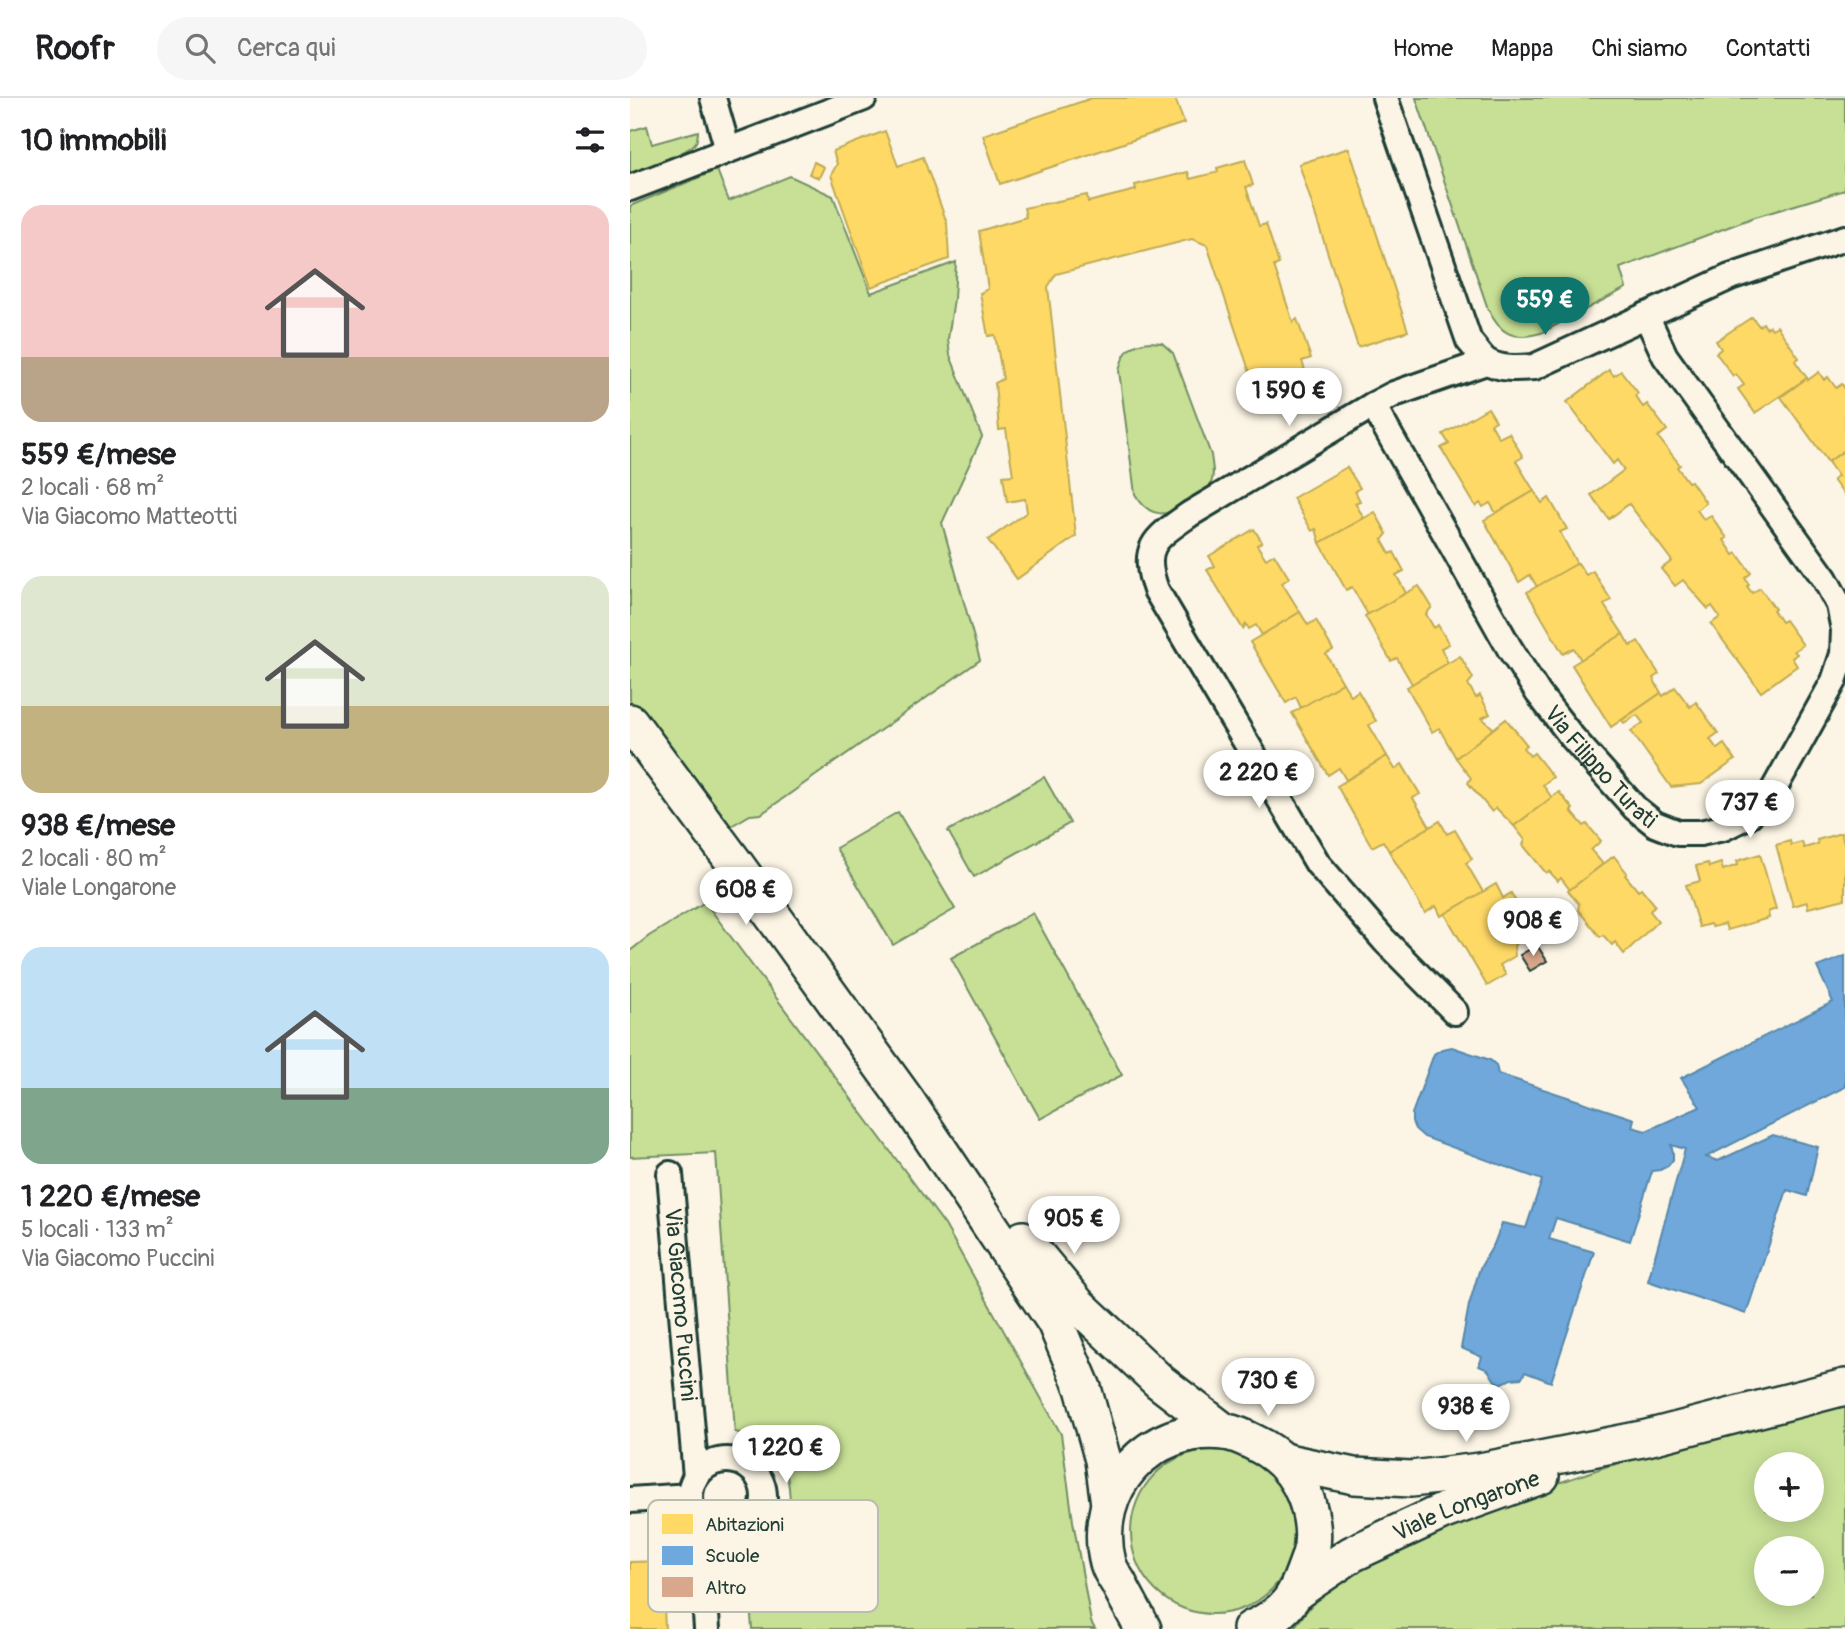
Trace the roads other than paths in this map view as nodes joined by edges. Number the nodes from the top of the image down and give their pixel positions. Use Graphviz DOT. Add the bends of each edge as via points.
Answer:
graph roads {
  1 [pos="713,98"];
  2 [pos="864,98"];
  3 [pos="1385,98"];
  4 [pos="729,150"];
  5 [pos="630,188"];
  6 [pos="1845,239"];
  7 [pos="1646,315"];
  8 [pos="1486,362"];
  9 [pos="1373,405"];
  10 [pos="630,722"];
  11 [pos="1455,1012"];
  12 [pos="906,1100"];
  13 [pos="670,1174"];
  14 [pos="1845,1387"];
  15 [pos="1225,1432"];
  16 [pos="1647,1438"];
  17 [pos="1283,1461"];
  18 [pos="693,1486"];
  19 [pos="630,1500"];
  20 [pos="692,1500"];
  21 [pos="764,1500"];
  22 [pos="1109,1504"];
  23 [pos="1296,1592"];
  24 [pos="1136,1616"];
  25 [pos="1261,1627"];
  26 [pos="1164,1629"];
  1 -- 4 [label="street"];
  2 -- 4 [label="street"];
  3 -- 8 [label="street" via="1469,341"];
  4 -- 5 [label="street"];
  6 -- 7 [label="street" via="1730,276"];
  7 -- 8 [label="street" via="1534,367 1515,369"];
  7 -- 9 [label="street, Via Filippo Turati" via="1665,356 1825,579 1839,605 1844,630 1843,654 1834,681 1769,798 1723,828 1678,833 1655,824 1572,737 1510,649"];
  8 -- 9 [label="street"];
  9 -- 11 [label="street" via="1166,531 1154,544 1149,572 1318,864"];
  10 -- 12 [label="main road"];
  12 -- 15 [label="main road" via="1077,1304 1160,1382"];
  12 -- 22 [label="main road" via="1055,1322 1083,1388 1103,1460"];
  13 -- 18 [label="street, Via Giacomo Puccini"];
  14 -- 16 [label="main road, Viale Longarone"];
  15 -- 17 [label="main road" via="1271,1451"];
  15 -- 22 [label="main road" via="1175,1436 1141,1455 1118,1483"];
  16 -- 17 [label="main road, Viale Longarone" via="1480,1471 1411,1479 1353,1476"];
  16 -- 23 [label="main road, Viale Longarone" via="1444,1511 1352,1554"];
  17 -- 23 [label="main road" via="1311,1510 1313,1547"];
  18 -- 19 [label="street"];
  18 -- 20 [label="street"];
  18 -- 21 [label="street" via="705,1467 730,1460 753,1470 761,1480"];
  22 -- 24 [label="main road" via="1104,1534 1108,1565"];
  23 -- 25 [label="main road"];
  24 -- 26 [label="main road"];
}
